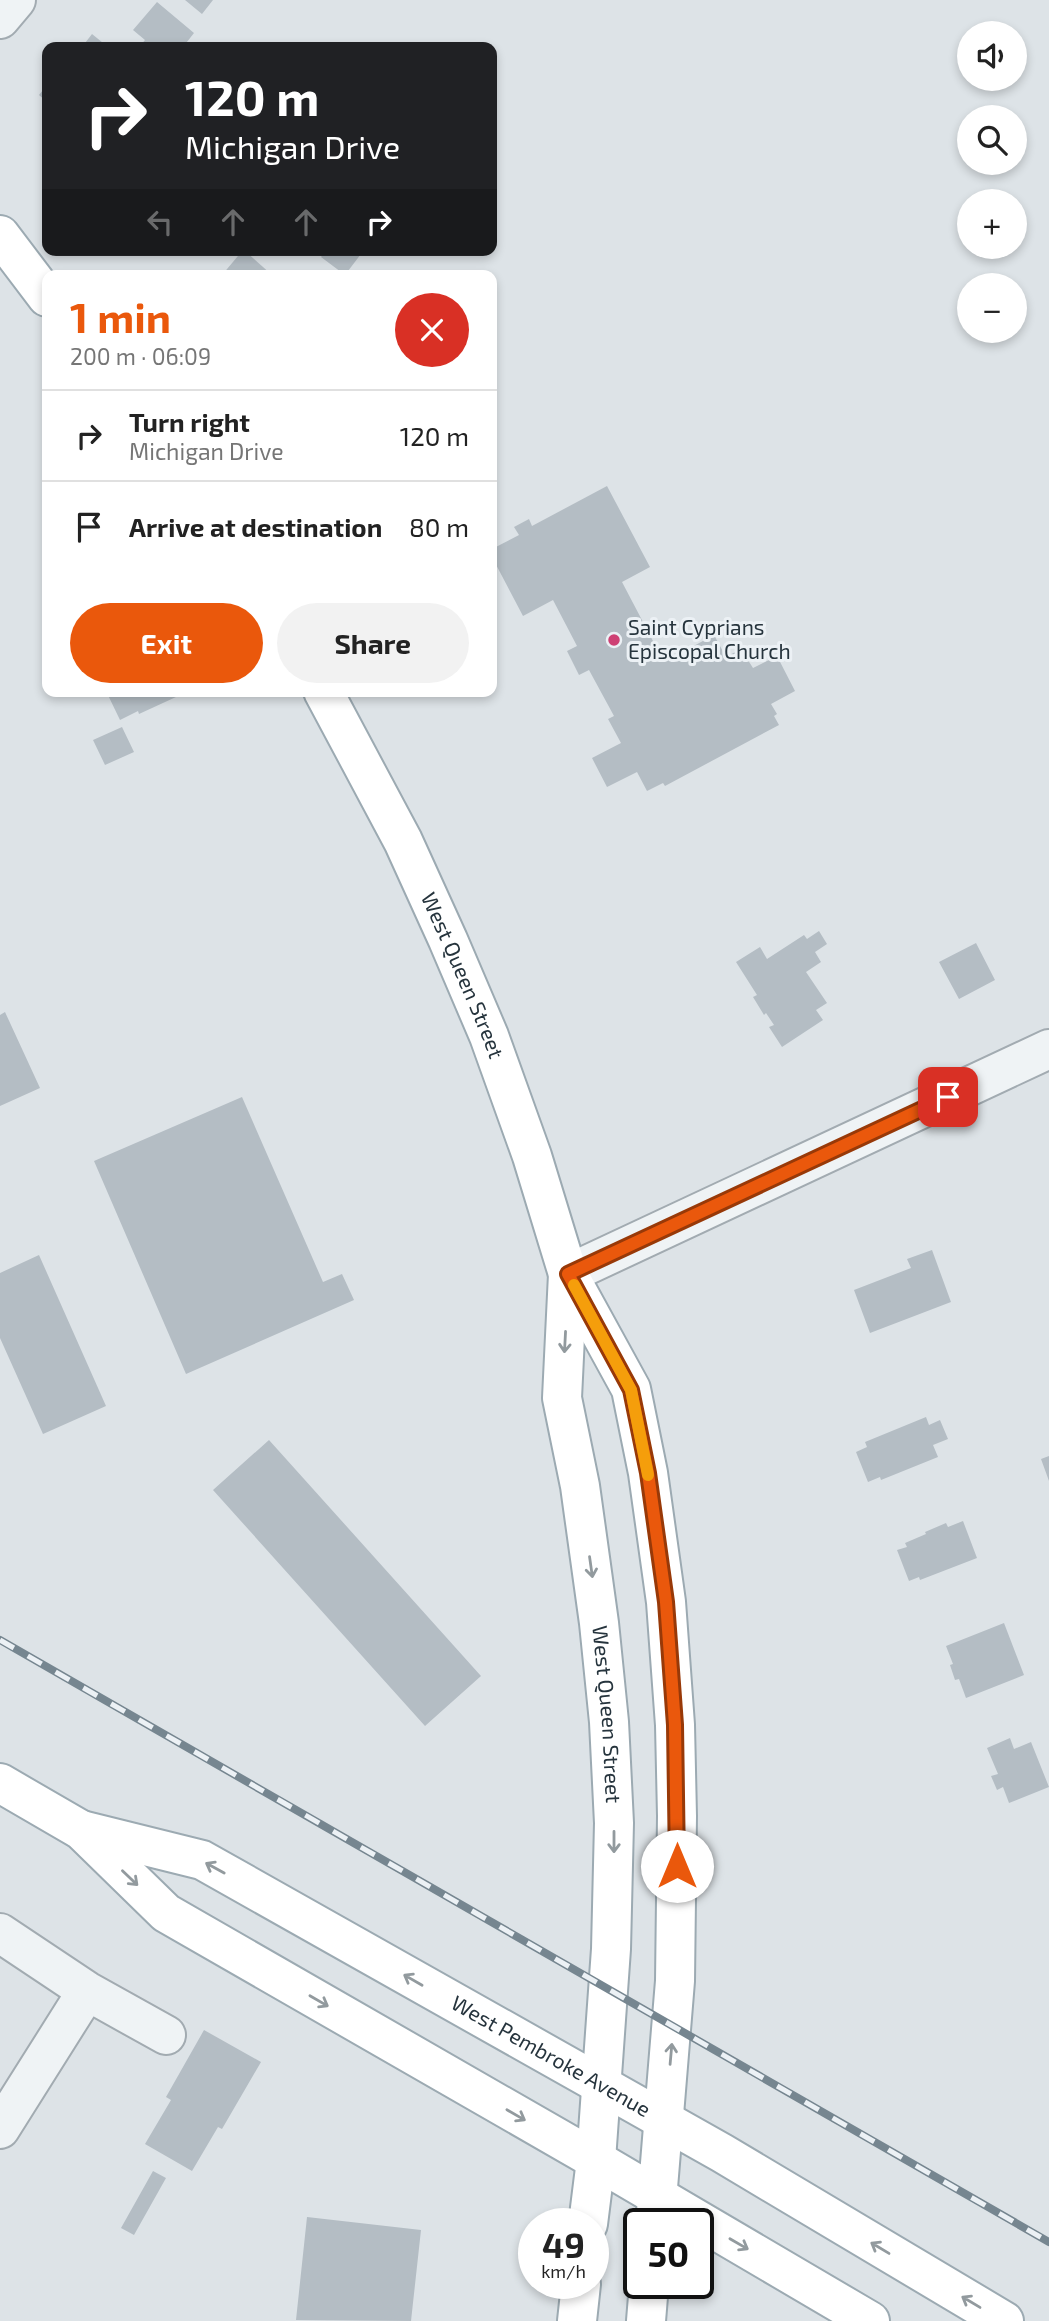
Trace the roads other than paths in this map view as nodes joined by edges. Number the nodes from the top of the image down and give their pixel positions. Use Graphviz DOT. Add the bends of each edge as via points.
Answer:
graph roads {
  1 [pos="16,0"];
  2 [pos="0,19"];
  3 [pos="0,235"];
  4 [pos="42,290"];
  5 [pos="326,697"];
  6 [pos="1049,1049"];
  7 [pos="568,1274"];
  8 [pos="0,1783"];
  9 [pos="81,1830"];
  10 [pos="0,1933"];
  11 [pos="87,1991"];
  12 [pos="166,2035"];
  13 [pos="600,2086"];
  14 [pos="665,2122"];
  15 [pos="0,2129"];
  16 [pos="596,2160"];
  17 [pos="590,2208"];
  18 [pos="655,2208"];
  19 [pos="657,2208"];
  20 [pos="714,2240"];
  21 [pos="579,2299"];
  22 [pos="648,2299"];
  23 [pos="577,2321"];
  24 [pos="646,2321"];
  25 [pos="870,2321"];
  26 [pos="1004,2321"];
  1 -- 2 [label="street"];
  3 -- 4 [label="main road"];
  5 -- 7 [label="main road, West Queen Street" via="402,841 489,1036"];
  6 -- 7 [label="street"];
  7 -- 13 [label="main road, West Queen Street, one-way" via="562,1398 599,1623 614,1823 611,1949"];
  14 -- 7 [label="main road, West Queen Street, one-way" via="675,1993 677,1866 675,1725 666,1602 631,1390"];
  8 -- 9 [label="main road, West Pembroke Avenue"];
  13 -- 9 [label="main road, West Pembroke Avenue, one-way" via="202,1860"];
  9 -- 16 [label="main road, West Pembroke Avenue, one-way" via="166,1913"];
  10 -- 11 [label="street"];
  11 -- 12 [label="street"];
  11 -- 15 [label="street"];
  13 -- 14 [label="main road, West Pembroke Avenue"];
  13 -- 16 [label="main road, West Queen Street"];
  14 -- 19 [label="main road, West Queen Street"];
  26 -- 14 [label="main road, West Pembroke Avenue, one-way"];
  16 -- 17 [label="main road, West Queen Street"];
  16 -- 18 [label="main road, West Pembroke Avenue"];
  20 -- 25 [label="main road, West Pembroke Avenue, one-way"];
  21 -- 23 [label="main road"];
  22 -- 24 [label="main road"];
}
